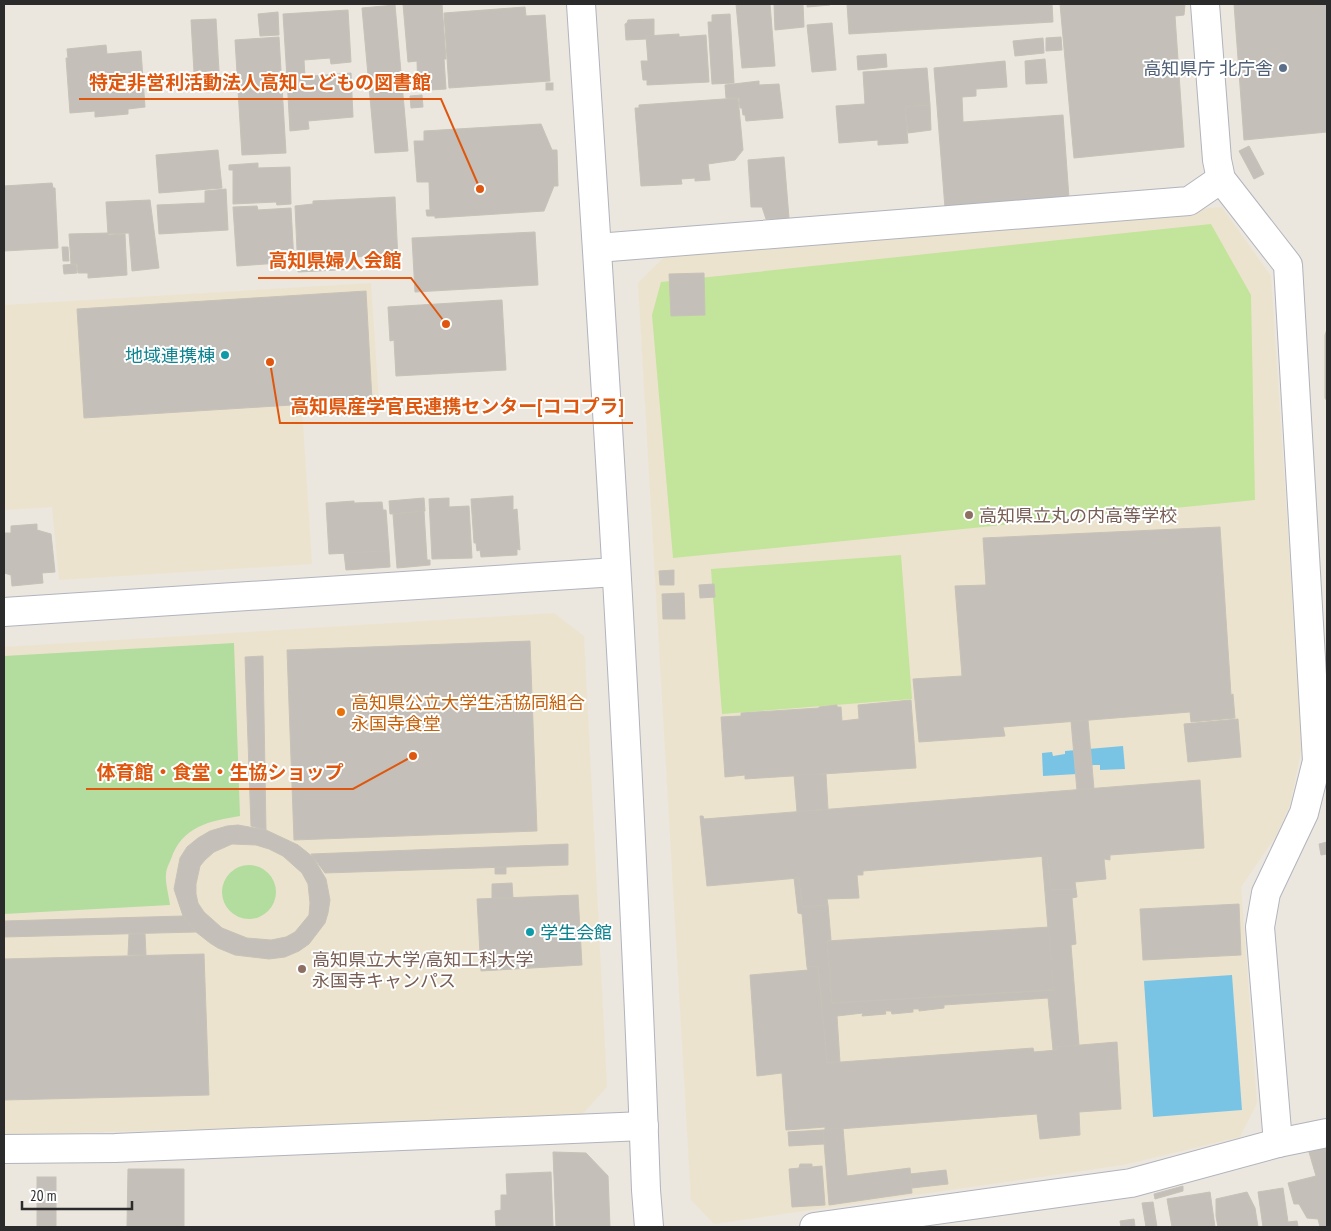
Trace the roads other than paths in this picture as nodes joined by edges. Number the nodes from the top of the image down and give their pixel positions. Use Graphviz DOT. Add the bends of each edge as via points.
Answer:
graph roads {
  1 [pos="581,4"];
  2 [pos="1205,4"];
  3 [pos="1221,179"];
  4 [pos="597,248"];
  5 [pos="616,572"];
  6 [pos="4,612"];
  7 [pos="644,1126"];
  8 [pos="1327,1133"];
  9 [pos="1278,1144"];
  10 [pos="4,1149"];
  11 [pos="650,1227"];
  12 [pos="814,1227"];
  1 -- 4 [label="street"];
  2 -- 3 [label="street"];
  3 -- 4 [label="street" via="1189,201"];
  3 -- 9 [label="street" via="1288,265 1289,275 1317,762 1304,813 1266,893 1260,926"];
  4 -- 5 [label="street"];
  5 -- 6 [label="street"];
  5 -- 7 [label="street"];
  7 -- 10 [label="street" via="115,1148"];
  7 -- 11 [label="street"];
  8 -- 9 [label="street"];
  9 -- 12 [label="street" via="1131,1183"];
}
